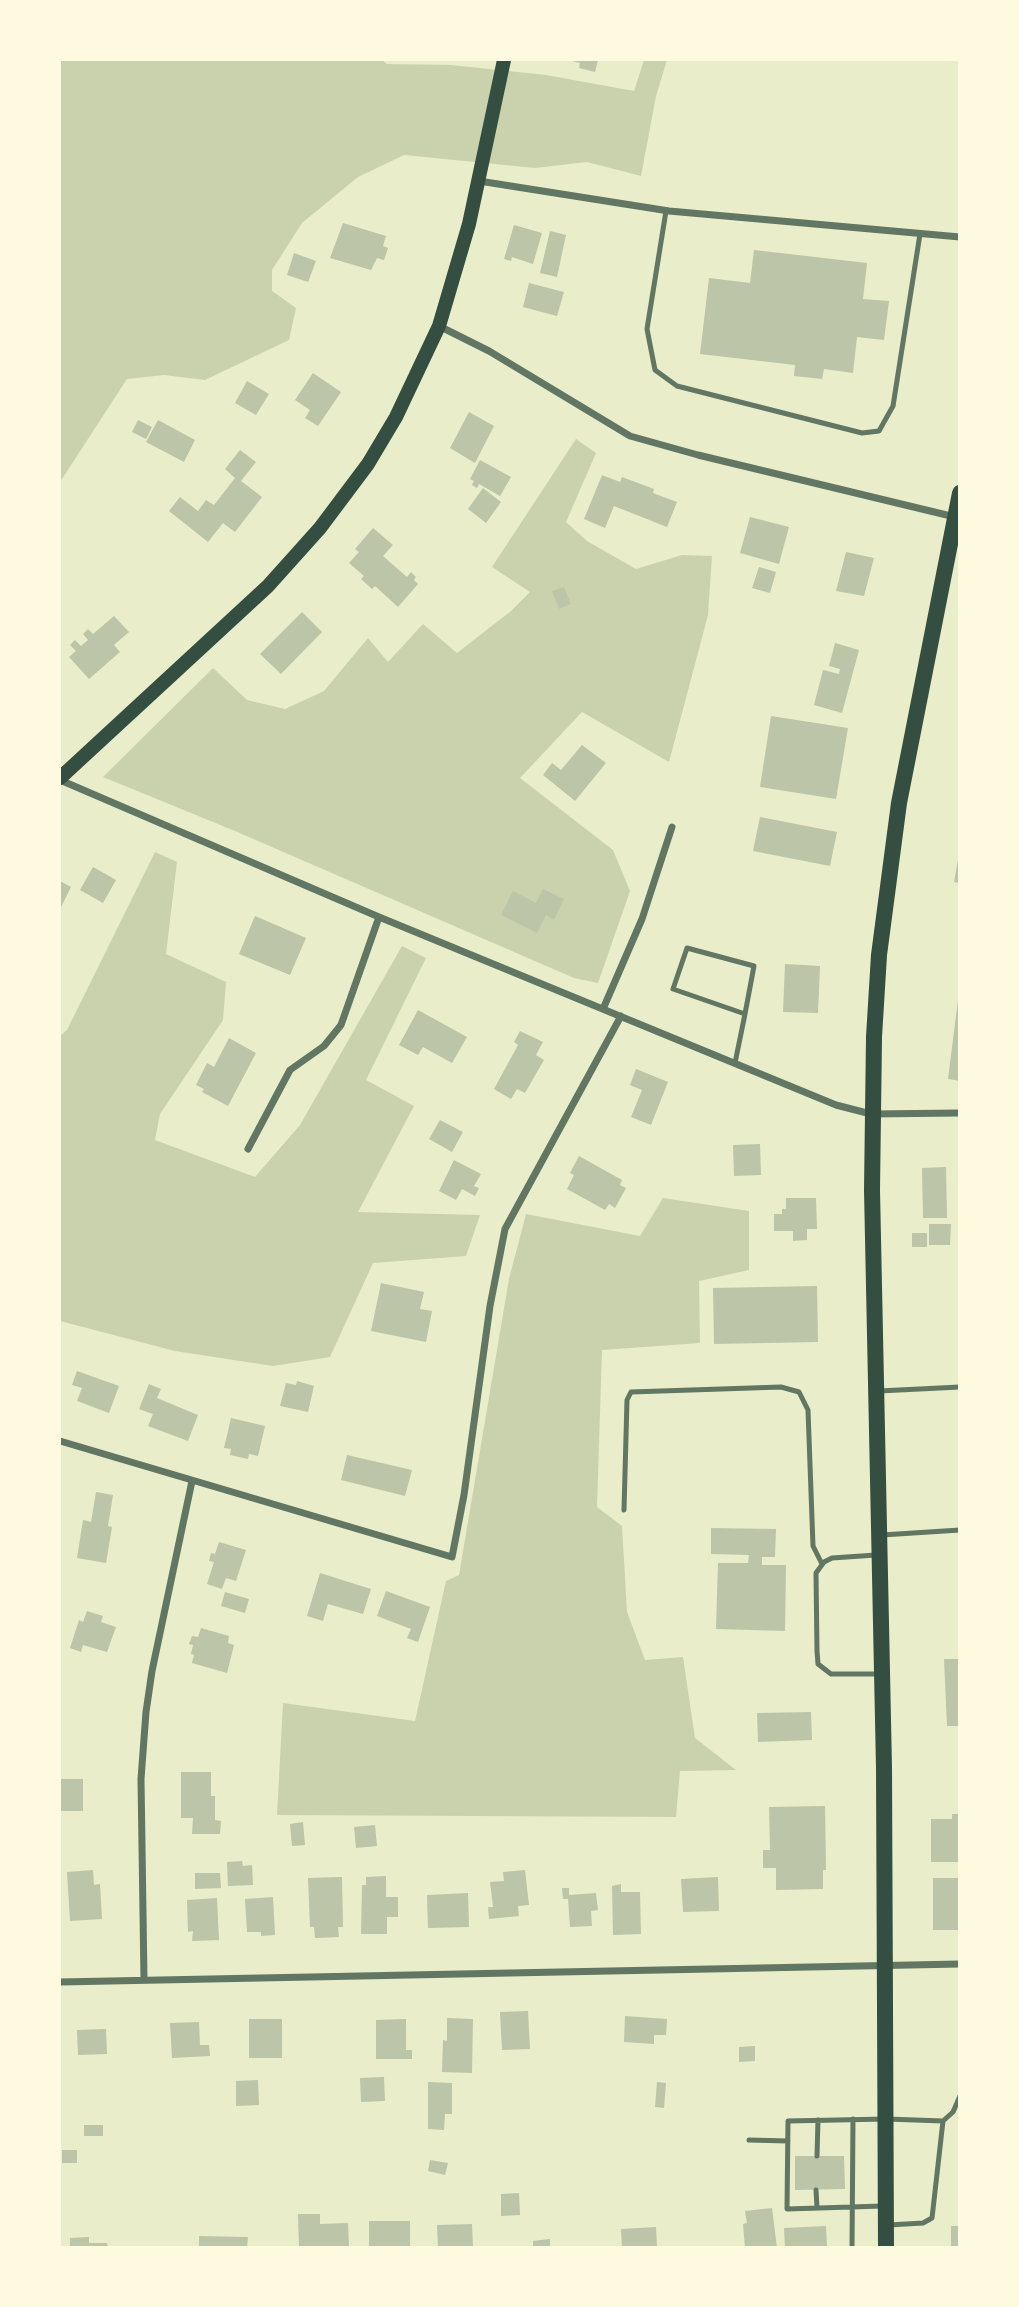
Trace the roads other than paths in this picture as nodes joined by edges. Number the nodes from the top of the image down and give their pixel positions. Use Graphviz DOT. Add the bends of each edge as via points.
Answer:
graph roads {
  1 [pos="504,60"];
  2 [pos="479,181"];
  3 [pos="666,211"];
  4 [pos="920,234"];
  5 [pos="960,237"];
  6 [pos="439,326"];
  7 [pos="960,493"];
  8 [pos="957,517"];
  9 [pos="60,779"];
  10 [pos="671,827"];
  11 [pos="379,917"];
  12 [pos="603,1009"];
  13 [pos="745,1014"];
  14 [pos="621,1016"];
  15 [pos="735,1063"];
  16 [pos="960,1113"];
  17 [pos="871,1114"];
  18 [pos="248,1149"];
  19 [pos="960,1387"];
  20 [pos="876,1391"];
  21 [pos="60,1441"];
  22 [pos="192,1481"];
  23 [pos="624,1510"];
  24 [pos="960,1531"];
  25 [pos="879,1535"];
  26 [pos="879,1555"];
  27 [pos="822,1564"];
  28 [pos="882,1675"];
  29 [pos="885,1964"];
  30 [pos="960,1964"];
  31 [pos="144,1980"];
  32 [pos="60,1982"];
  33 [pos="960,2096"];
  34 [pos="852,2119"];
  35 [pos="886,2119"];
  36 [pos="818,2120"];
  37 [pos="943,2121"];
  38 [pos="749,2140"];
  39 [pos="788,2141"];
  40 [pos="817,2156"];
  41 [pos="816,2190"];
  42 [pos="886,2206"];
  43 [pos="852,2207"];
  44 [pos="817,2208"];
  45 [pos="886,2225"];
  46 [pos="852,2248"];
  47 [pos="886,2248"];
  1 -- 2 [label="main road"];
  2 -- 3 [label="street"];
  2 -- 6 [label="main road"];
  3 -- 4 [label="street"];
  3 -- 4 [label="lane" via="647,329 655,370 677,386 862,433 879,431 894,406"];
  4 -- 5 [label="street"];
  6 -- 8 [label="street" via="630,436"];
  6 -- 9 [label="main road" via="397,417 320,528 268,586"];
  7 -- 8 [label="main road"];
  8 -- 17 [label="main road" via="912,731 888,874"];
  9 -- 11 [label="street"];
  10 -- 12 [label="street" via="642,919"];
  11 -- 12 [label="street"];
  11 -- 18 [label="street" via="341,1025 324,1046 290,1070"];
  12 -- 14 [label="street"];
  13 -- 13 [label="lane" via="754,966 687,948 673,989"];
  13 -- 15 [label="lane"];
  14 -- 15 [label="street"];
  14 -- 22 [label="street" via="505,1229 452,1557"];
  15 -- 17 [label="street" via="836,1105"];
  16 -- 17 [label="street"];
  17 -- 20 [label="main road"];
  19 -- 20 [label="lane"];
  20 -- 25 [label="main road"];
  21 -- 22 [label="street"];
  22 -- 31 [label="street" via="145,1724 141,1779"];
  23 -- 27 [label="lane" via="626,1400 631,1392 781,1387 799,1392 808,1410 813,1546"];
  24 -- 25 [label="lane"];
  25 -- 26 [label="main road"];
  26 -- 27 [label="lane" via="832,1558"];
  26 -- 28 [label="main road"];
  27 -- 28 [label="lane" via="816,1573 818,1664 831,1674"];
  28 -- 29 [label="main road"];
  29 -- 30 [label="street"];
  29 -- 31 [label="street"];
  29 -- 35 [label="main road"];
  31 -- 32 [label="street"];
  33 -- 37 [label="lane"];
  34 -- 35 [label="lane"];
  34 -- 36 [label="lane"];
  34 -- 43 [label="lane"];
  35 -- 37 [label="lane"];
  35 -- 42 [label="main road"];
  36 -- 39 [label="lane" via="788,2121"];
  36 -- 40 [label="lane"];
  37 -- 45 [label="lane" via="932,2218 923,2223"];
  38 -- 39 [label="lane"];
  39 -- 44 [label="lane" via="787,2209"];
  41 -- 44 [label="lane"];
  42 -- 43 [label="lane"];
  42 -- 45 [label="main road"];
  43 -- 44 [label="lane"];
  43 -- 46 [label="lane"];
  45 -- 47 [label="main road"];
}
